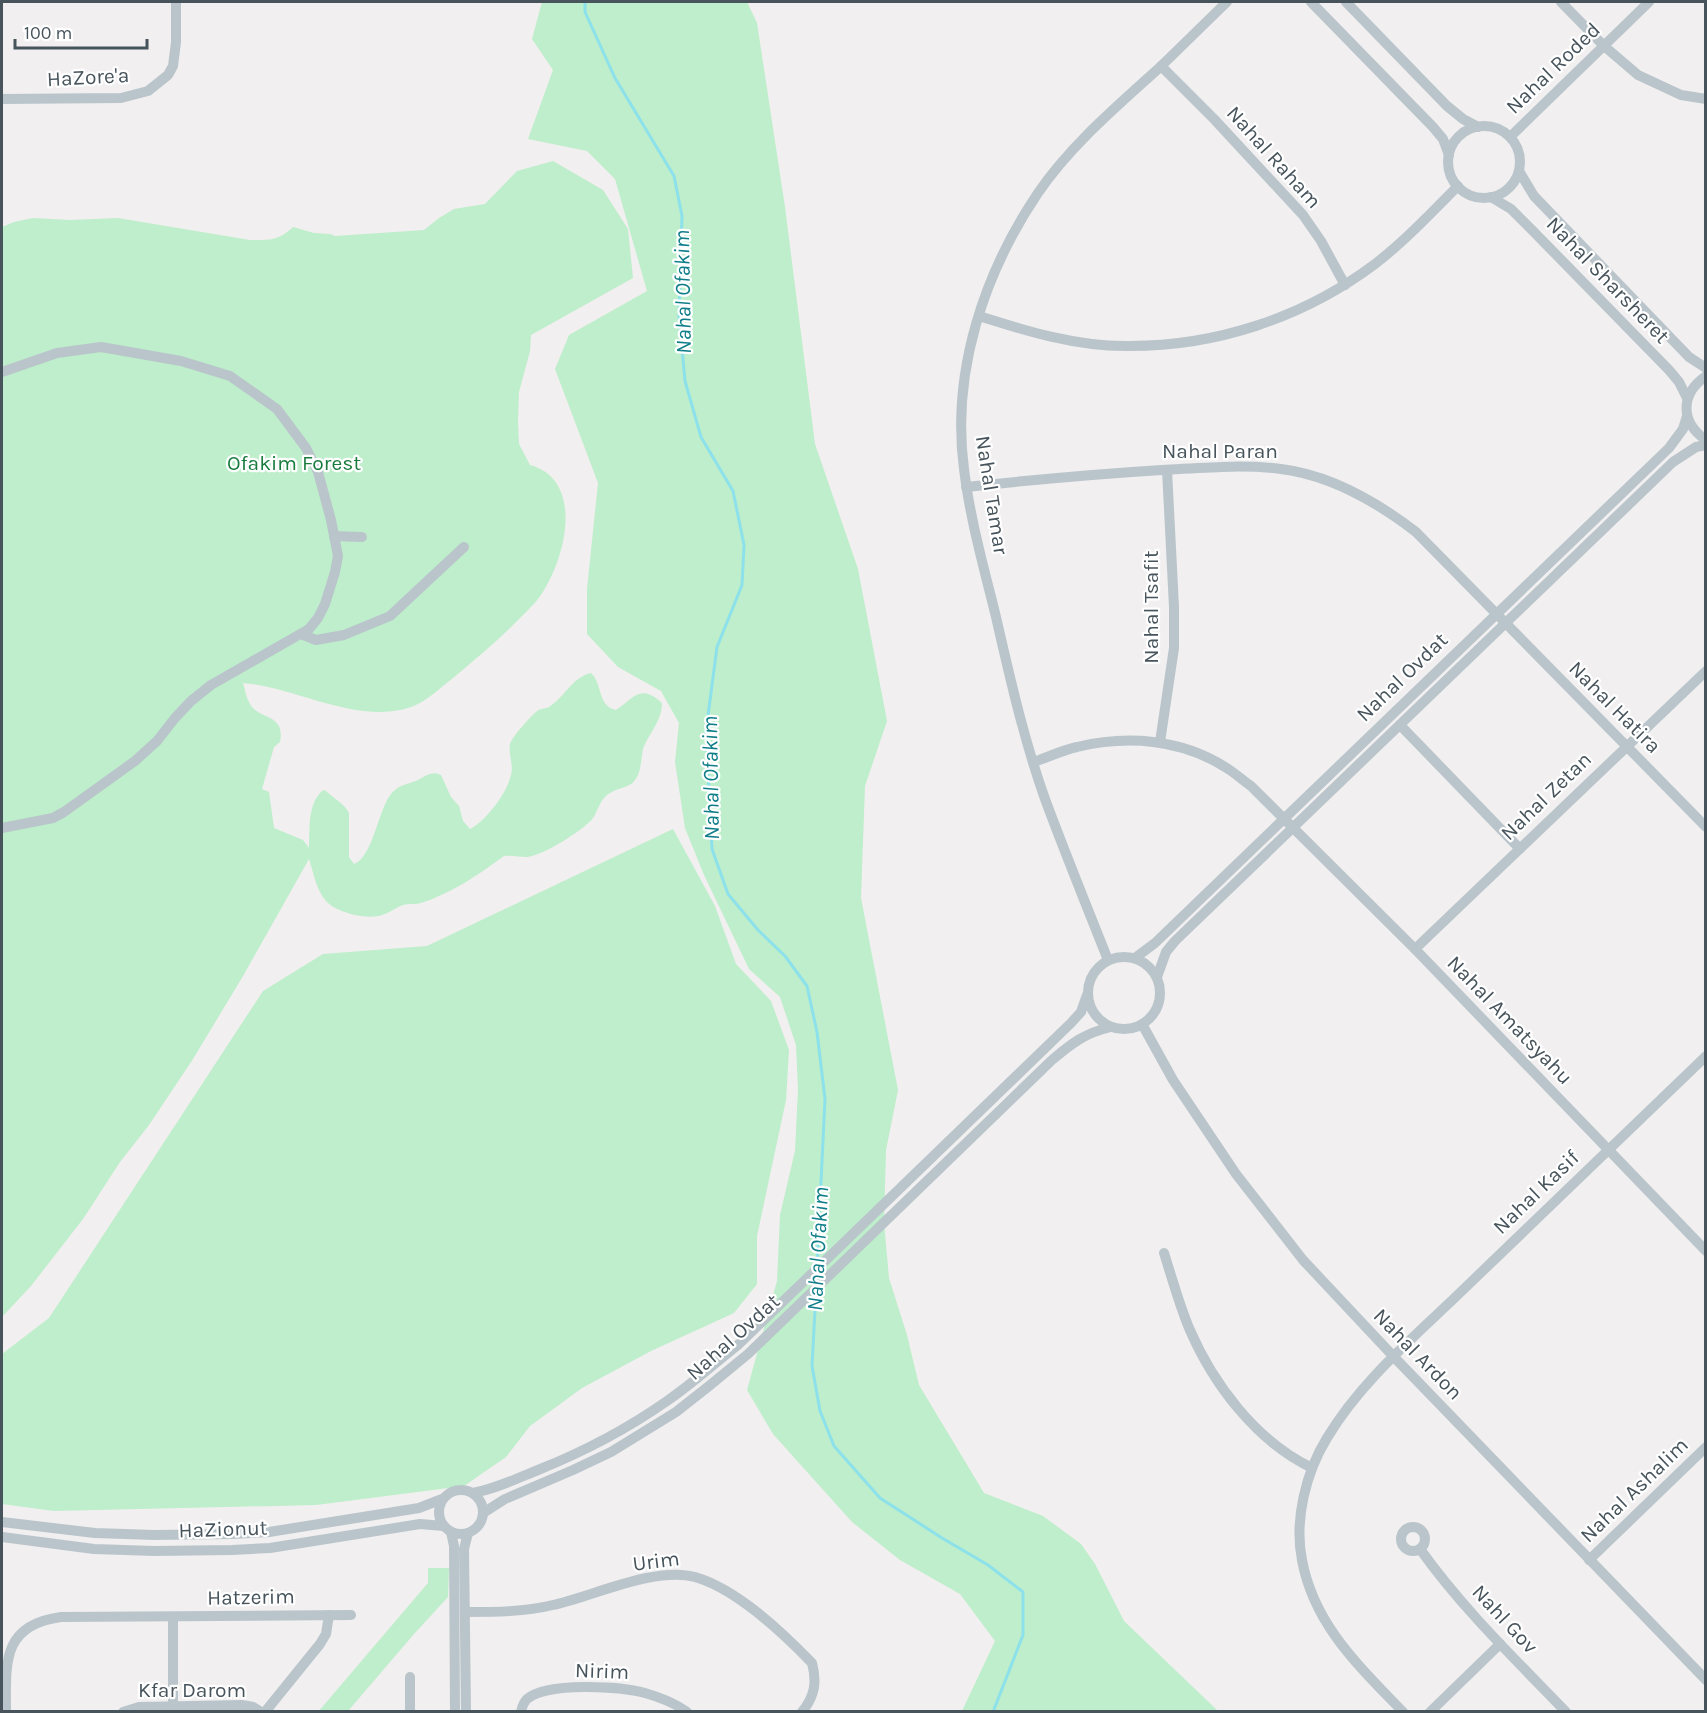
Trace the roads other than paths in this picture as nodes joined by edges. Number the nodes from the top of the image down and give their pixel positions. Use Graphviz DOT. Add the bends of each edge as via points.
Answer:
graph roads {
  1 [pos="176,2"];
  2 [pos="1227,2"];
  3 [pos="1311,2"];
  4 [pos="1346,2"];
  5 [pos="1561,2"];
  6 [pos="1648,2"];
  7 [pos="1604,46"];
  8 [pos="1161,66"];
  9 [pos="2,99"];
  10 [pos="1706,99"];
  11 [pos="1478,127"];
  12 [pos="1510,137"];
  13 [pos="1449,155"];
  14 [pos="1519,171"];
  15 [pos="1458,186"];
  16 [pos="1491,197"];
  17 [pos="1344,285"];
  18 [pos="979,316"];
  19 [pos="1706,368"];
  20 [pos="2,372"];
  21 [pos="1706,376"];
  22 [pos="1688,398"];
  23 [pos="1687,416"];
  24 [pos="1706,440"];
  25 [pos="1706,445"];
  26 [pos="1167,470"];
  27 [pos="966,487"];
  28 [pos="334,536"];
  29 [pos="362,537"];
  30 [pos="464,547"];
  31 [pos="1496,614"];
  32 [pos="1506,624"];
  33 [pos="301,634"];
  34 [pos="1706,671"];
  35 [pos="1400,725"];
  36 [pos="1160,742"];
  37 [pos="1627,746"];
  38 [pos="1034,762"];
  39 [pos="1284,818"];
  40 [pos="1706,827"];
  41 [pos="2,828"];
  42 [pos="1293,828"];
  43 [pos="1520,849"];
  44 [pos="1415,949"];
  45 [pos="1135,958"];
  46 [pos="1108,960"];
  47 [pos="1156,977"];
  48 [pos="1087,995"];
  49 [pos="1142,1024"];
  50 [pos="1111,1027"];
  51 [pos="1706,1056"];
  52 [pos="1608,1150"];
  53 [pos="1706,1251"];
  54 [pos="1164,1253"];
  55 [pos="1394,1357"];
  56 [pos="1706,1447"];
  57 [pos="1312,1468"];
  58 [pos="473,1493"];
  59 [pos="442,1499"];
  60 [pos="483,1513"];
  61 [pos="2,1522"];
  62 [pos="448,1529"];
  63 [pos="468,1533"];
  64 [pos="2,1537"];
  65 [pos="1420,1549"];
  66 [pos="1589,1560"];
  67 [pos="466,1612"];
  68 [pos="329,1615"];
  69 [pos="351,1615"];
  70 [pos="173,1617"];
  71 [pos="1500,1644"];
  72 [pos="410,1677"];
  73 [pos="1706,1680"];
  74 [pos="173,1706"];
  75 [pos="6,1712"];
  76 [pos="123,1712"];
  77 [pos="263,1712"];
  78 [pos="410,1712"];
  79 [pos="455,1712"];
  80 [pos="466,1712"];
  81 [pos="520,1712"];
  82 [pos="687,1712"];
  83 [pos="802,1712"];
  84 [pos="1403,1712"];
  85 [pos="1430,1712"];
  86 [pos="1566,1712"];
  1 -- 9 [label="street, HaZore'a" via="173,66 148,91 121,98"];
  2 -- 8 [label="street, Nahal Tamar"];
  3 -- 13 [label="street" via="1433,127"];
  4 -- 11 [label="street" via="1447,106"];
  5 -- 7 [label="street"];
  6 -- 7 [label="street, Nahal Roded"];
  7 -- 10 [label="street" via="1638,75 1681,95"];
  7 -- 12 [label="street, Nahal Roded"];
  8 -- 17 [label="street, Nahal Raham" via="1303,214"];
  8 -- 18 [label="street, Nahal Tamar" via="1091,132 1039,191 994,270"];
  11 -- 12 [label="street" via="1495,128"];
  11 -- 13 [label="street" via="1459,136"];
  12 -- 14 [label="street" via="1519,153"];
  13 -- 15 [label="street" via="1452,177"];
  14 -- 16 [label="street" via="1509,188"];
  14 -- 19 [label="street, Nahal Sharsheret" via="1534,196 1689,357"];
  15 -- 16 [label="street" via="1467,194"];
  15 -- 17 [label="street" via="1401,243"];
  16 -- 22 [label="street, Nahal Sharsheret" via="1511,209 1533,231 1669,370"];
  17 -- 18 [label="street" via="1310,305 1249,329 1161,345 1086,343"];
  18 -- 27 [label="street, Nahal Tamar" via="970,348 961,426"];
  20 -- 28 [label="street" via="57,353 101,347 181,361 230,375 278,409 306,448 318,472"];
  21 -- 22 [label="street" via="1691,389"];
  22 -- 23 [label="street"];
  23 -- 24 [label="street" via="1697,434"];
  23 -- 31 [label="street, Nahal Ovdat" via="1669,448"];
  25 -- 32 [label="street, Nahal Ovdat" via="1695,447 1673,462"];
  26 -- 27 [label="street, Nahal Paran"];
  26 -- 31 [label="street, Nahal Paran" via="1247,466 1282,469 1354,492 1416,532"];
  26 -- 36 [label="street, Nahal Tsafit" via="1174,648"];
  27 -- 38 [label="street, Nahal Tamar"];
  28 -- 29 [label="street"];
  28 -- 33 [label="street" via="338,556 325,604 318,618"];
  30 -- 33 [label="street" via="390,616 344,635 316,640"];
  31 -- 32 [label="street, Nahal Hatira"];
  31 -- 39 [label="street, Nahal Ovdat"];
  32 -- 35 [label="street, Nahal Ovdat"];
  32 -- 37 [label="street, Nahal Hatira"];
  33 -- 41 [label="street" via="211,685 135,761 64,812 53,818"];
  34 -- 37 [label="street, Nahal Zetan"];
  35 -- 42 [label="street, Nahal Ovdat"];
  35 -- 43 [label="street"];
  36 -- 38 [label="street, Nahal Amatsyahu" via="1102,742"];
  36 -- 39 [label="street, Nahal Amatsyahu" via="1224,766"];
  37 -- 40 [label="street, Nahal Hatira"];
  37 -- 43 [label="street, Nahal Zetan"];
  38 -- 46 [label="street, Nahal Tamar"];
  39 -- 42 [label="street, Nahal Amatsyahu"];
  39 -- 45 [label="street, Nahal Ovdat"];
  42 -- 44 [label="street, Nahal Amatsyahu"];
  42 -- 47 [label="street, Nahal Ovdat" via="1175,941"];
  43 -- 44 [label="street, Nahal Zetan"];
  44 -- 52 [label="street, Nahal Amatsyahu"];
  45 -- 46 [label="street"];
  45 -- 47 [label="street" via="1144,962"];
  46 -- 48 [label="street" via="1092,975"];
  47 -- 49 [label="street" via="1160,998 1157,1008"];
  48 -- 50 [label="street" via="1095,1014"];
  48 -- 58 [label="street, Nahal Ovdat" via="1081,1012 1071,1023 739,1344 668,1401 604,1440 503,1485"];
  49 -- 50 [label="street" via="1132,1028"];
  49 -- 55 [label="street, Nahal Ardon" via="1173,1080 1236,1174 1303,1260"];
  50 -- 60 [label="street, Nahal Ovdat" via="1071,1043 748,1354 676,1412 611,1452 505,1499"];
  51 -- 52 [label="street, Nahal Kasif"];
  52 -- 53 [label="street, Nahal Amatsyahu"];
  52 -- 55 [label="street, Nahal Kasif"];
  54 -- 57 [label="street" via="1188,1325 1221,1386 1283,1451"];
  55 -- 57 [label="street, Nahal Kasif" via="1340,1418"];
  55 -- 66 [label="street, Nahal Ardon"];
  56 -- 66 [label="street, Nahal Ashalim"];
  57 -- 84 [label="street, Nahal Kasif" via="1300,1525 1302,1559 1314,1601 1333,1635"];
  58 -- 59 [label="street" via="456,1490"];
  58 -- 60 [label="street" via="482,1504"];
  59 -- 61 [label="street, HaZionut" via="419,1508 269,1532 231,1534 95,1533"];
  59 -- 62 [label="street" via="440,1519"];
  60 -- 63 [label="street" via="477,1527"];
  62 -- 63 [label="street"];
  62 -- 64 [label="street, HaZionut" via="420,1524 270,1548 221,1550 94,1549"];
  62 -- 79 [label="street" via="454,1546"];
  63 -- 67 [label="street" via="464,1549"];
  65 -- 71 [label="street, Nahl Gov"];
  66 -- 73 [label="street, Nahal Ardon"];
  67 -- 80 [label="street"];
  67 -- 83 [label="street, Urim" via="534,1609 636,1581 670,1575 693,1576 736,1595 812,1663 815,1689"];
  68 -- 69 [label="street, Hatzerim"];
  68 -- 70 [label="street, Hatzerim"];
  68 -- 77 [label="street" via="320,1644"];
  70 -- 74 [label="street"];
  70 -- 75 [label="street, Hatzerim" via="61,1617 37,1622 17,1638 9,1652"];
  71 -- 85 [label="street"];
  71 -- 86 [label="street, Nahl Gov"];
  72 -- 78 [label="street"];
  74 -- 76 [label="street, Kfar Darom" via="139,1707"];
  74 -- 77 [label="street, Kfar Darom" via="242,1705"];
  81 -- 82 [label="street, Nirim" via="533,1695 592,1686 644,1692"];
}
